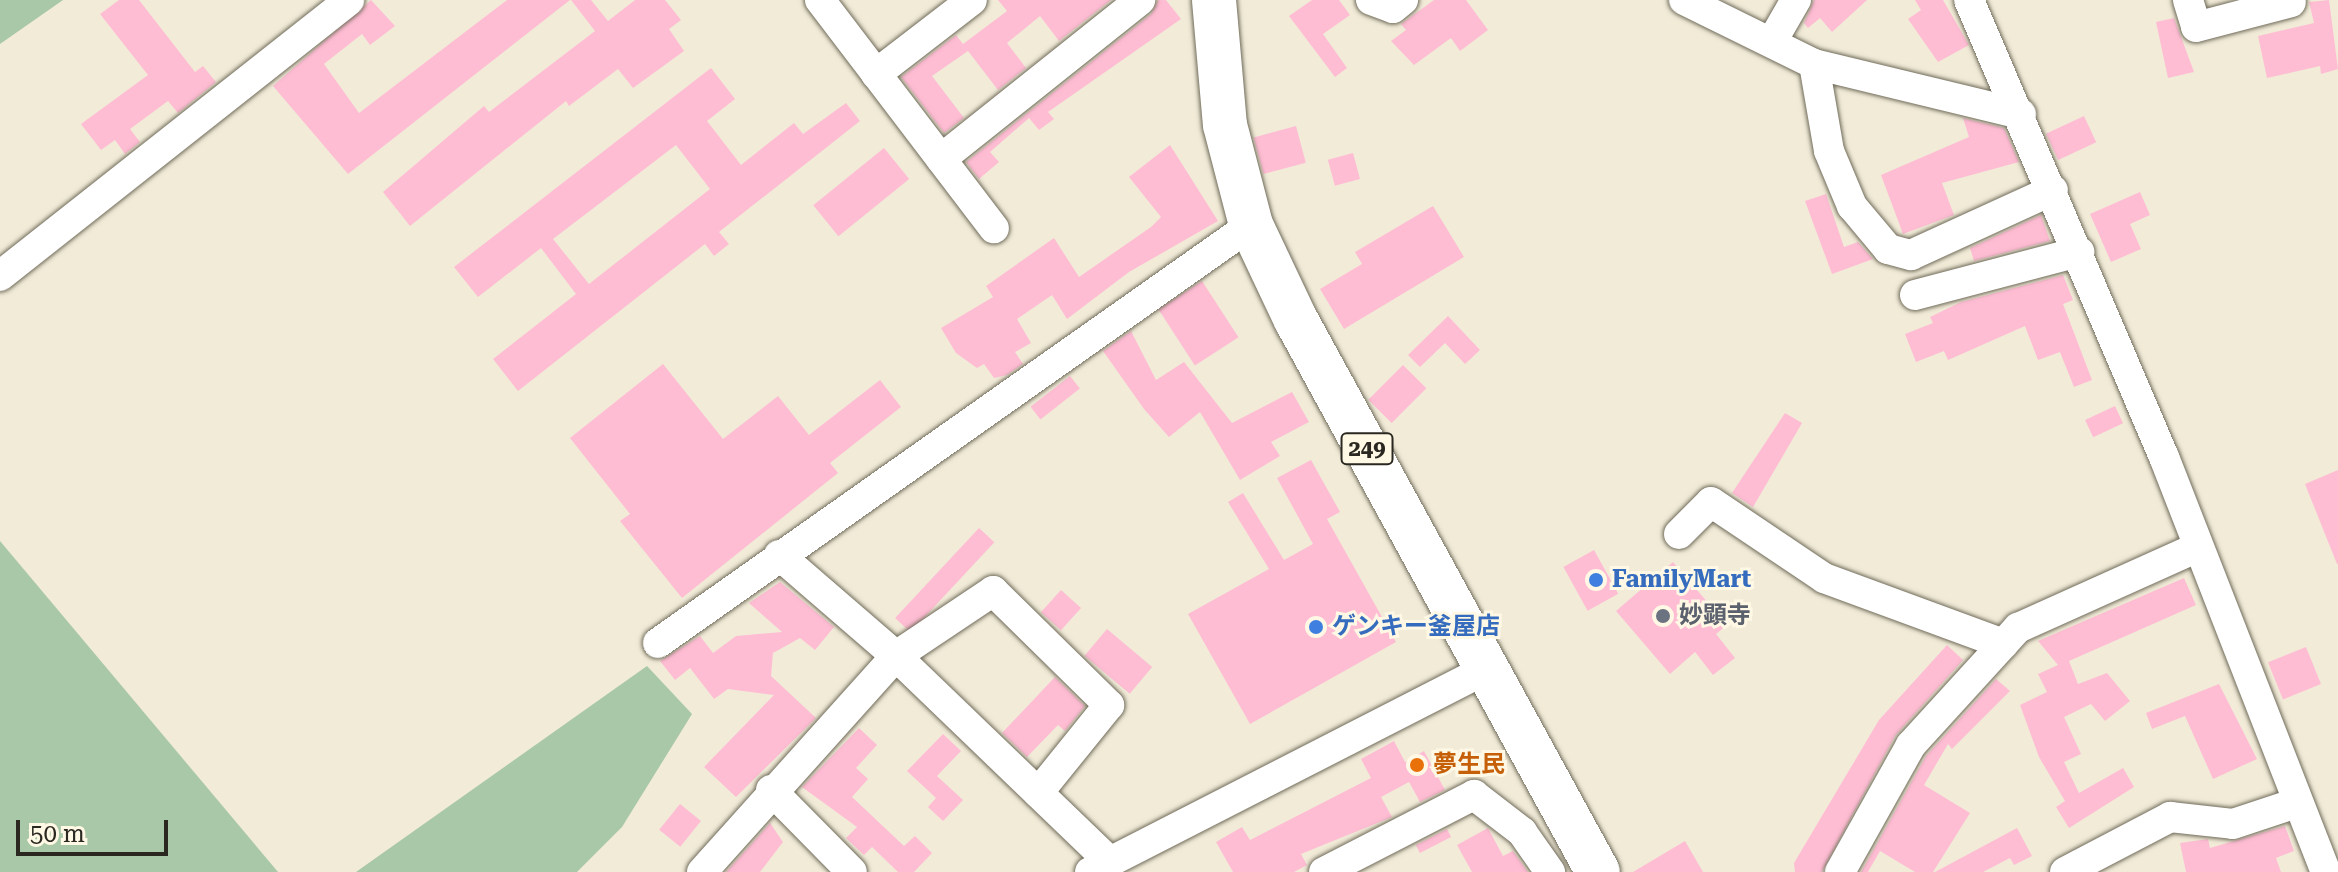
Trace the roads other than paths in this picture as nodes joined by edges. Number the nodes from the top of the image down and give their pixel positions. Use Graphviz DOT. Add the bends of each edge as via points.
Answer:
graph roads {
  1 [pos="349,0"];
  2 [pos="820,0"];
  3 [pos="972,0"];
  4 [pos="1140,0"];
  5 [pos="1214,0"];
  6 [pos="1371,0"];
  7 [pos="1403,0"];
  8 [pos="1684,0"];
  9 [pos="1796,0"];
  10 [pos="1969,0"];
  11 [pos="2188,0"];
  12 [pos="2291,2"];
  13 [pos="1778,31"];
  14 [pos="1814,64"];
  15 [pos="876,74"];
  16 [pos="2021,114"];
  17 [pos="941,159"];
  18 [pos="2053,190"];
  19 [pos="1251,225"];
  20 [pos="994,228"];
  21 [pos="2079,252"];
  22 [pos="0,276"];
  23 [pos="1915,295"];
  24 [pos="1679,534"];
  25 [pos="2196,548"];
  26 [pos="779,555"];
  27 [pos="658,643"];
  28 [pos="2003,644"];
  29 [pos="896,656"];
  30 [pos="1488,668"];
  31 [pos="771,790"];
  32 [pos="1038,793"];
  33 [pos="2296,803"];
  34 [pos="1563,808"];
  35 [pos="1522,832"];
  36 [pos="1100,867"];
  37 [pos="844,870"];
  38 [pos="702,872"];
  39 [pos="1324,872"];
  40 [pos="1550,872"];
  41 [pos="1598,872"];
  42 [pos="1840,872"];
  43 [pos="2065,872"];
  44 [pos="2326,872"];
  1 -- 22 [label="street"];
  2 -- 15 [label="street"];
  3 -- 15 [label="street"];
  4 -- 17 [label="street"];
  5 -- 19 [label="highway, 249" via="1225,125"];
  6 -- 7 [label="street" via="1393,8"];
  8 -- 14 [label="street"];
  9 -- 13 [label="street"];
  10 -- 16 [label="street"];
  11 -- 12 [label="street" via="2196,27"];
  14 -- 16 [label="street"];
  14 -- 18 [label="street" via="1829,151 1852,206 1888,249 1911,255"];
  15 -- 17 [label="street"];
  16 -- 18 [label="street"];
  17 -- 20 [label="street"];
  18 -- 21 [label="street"];
  19 -- 26 [label="street"];
  19 -- 30 [label="highway, 249" via="1296,320"];
  21 -- 23 [label="street"];
  21 -- 25 [label="street"];
  24 -- 28 [label="street" via="1711,502 1824,578"];
  25 -- 28 [label="street" via="2018,628"];
  25 -- 33 [label="street"];
  26 -- 27 [label="street"];
  26 -- 29 [label="street"];
  28 -- 42 [label="street" via="1911,745"];
  29 -- 31 [label="street"];
  29 -- 32 [label="street"];
  29 -- 32 [label="street" via="993,591 1109,705"];
  30 -- 34 [label="highway, 249"];
  30 -- 36 [label="street"];
  31 -- 37 [label="street"];
  31 -- 38 [label="street"];
  32 -- 36 [label="street"];
  33 -- 43 [label="street" via="2233,824 2170,817"];
  33 -- 44 [label="street"];
  34 -- 35 [label="street"];
  34 -- 41 [label="highway, 249"];
  35 -- 39 [label="street" via="1474,795"];
  35 -- 40 [label="street"];
}
